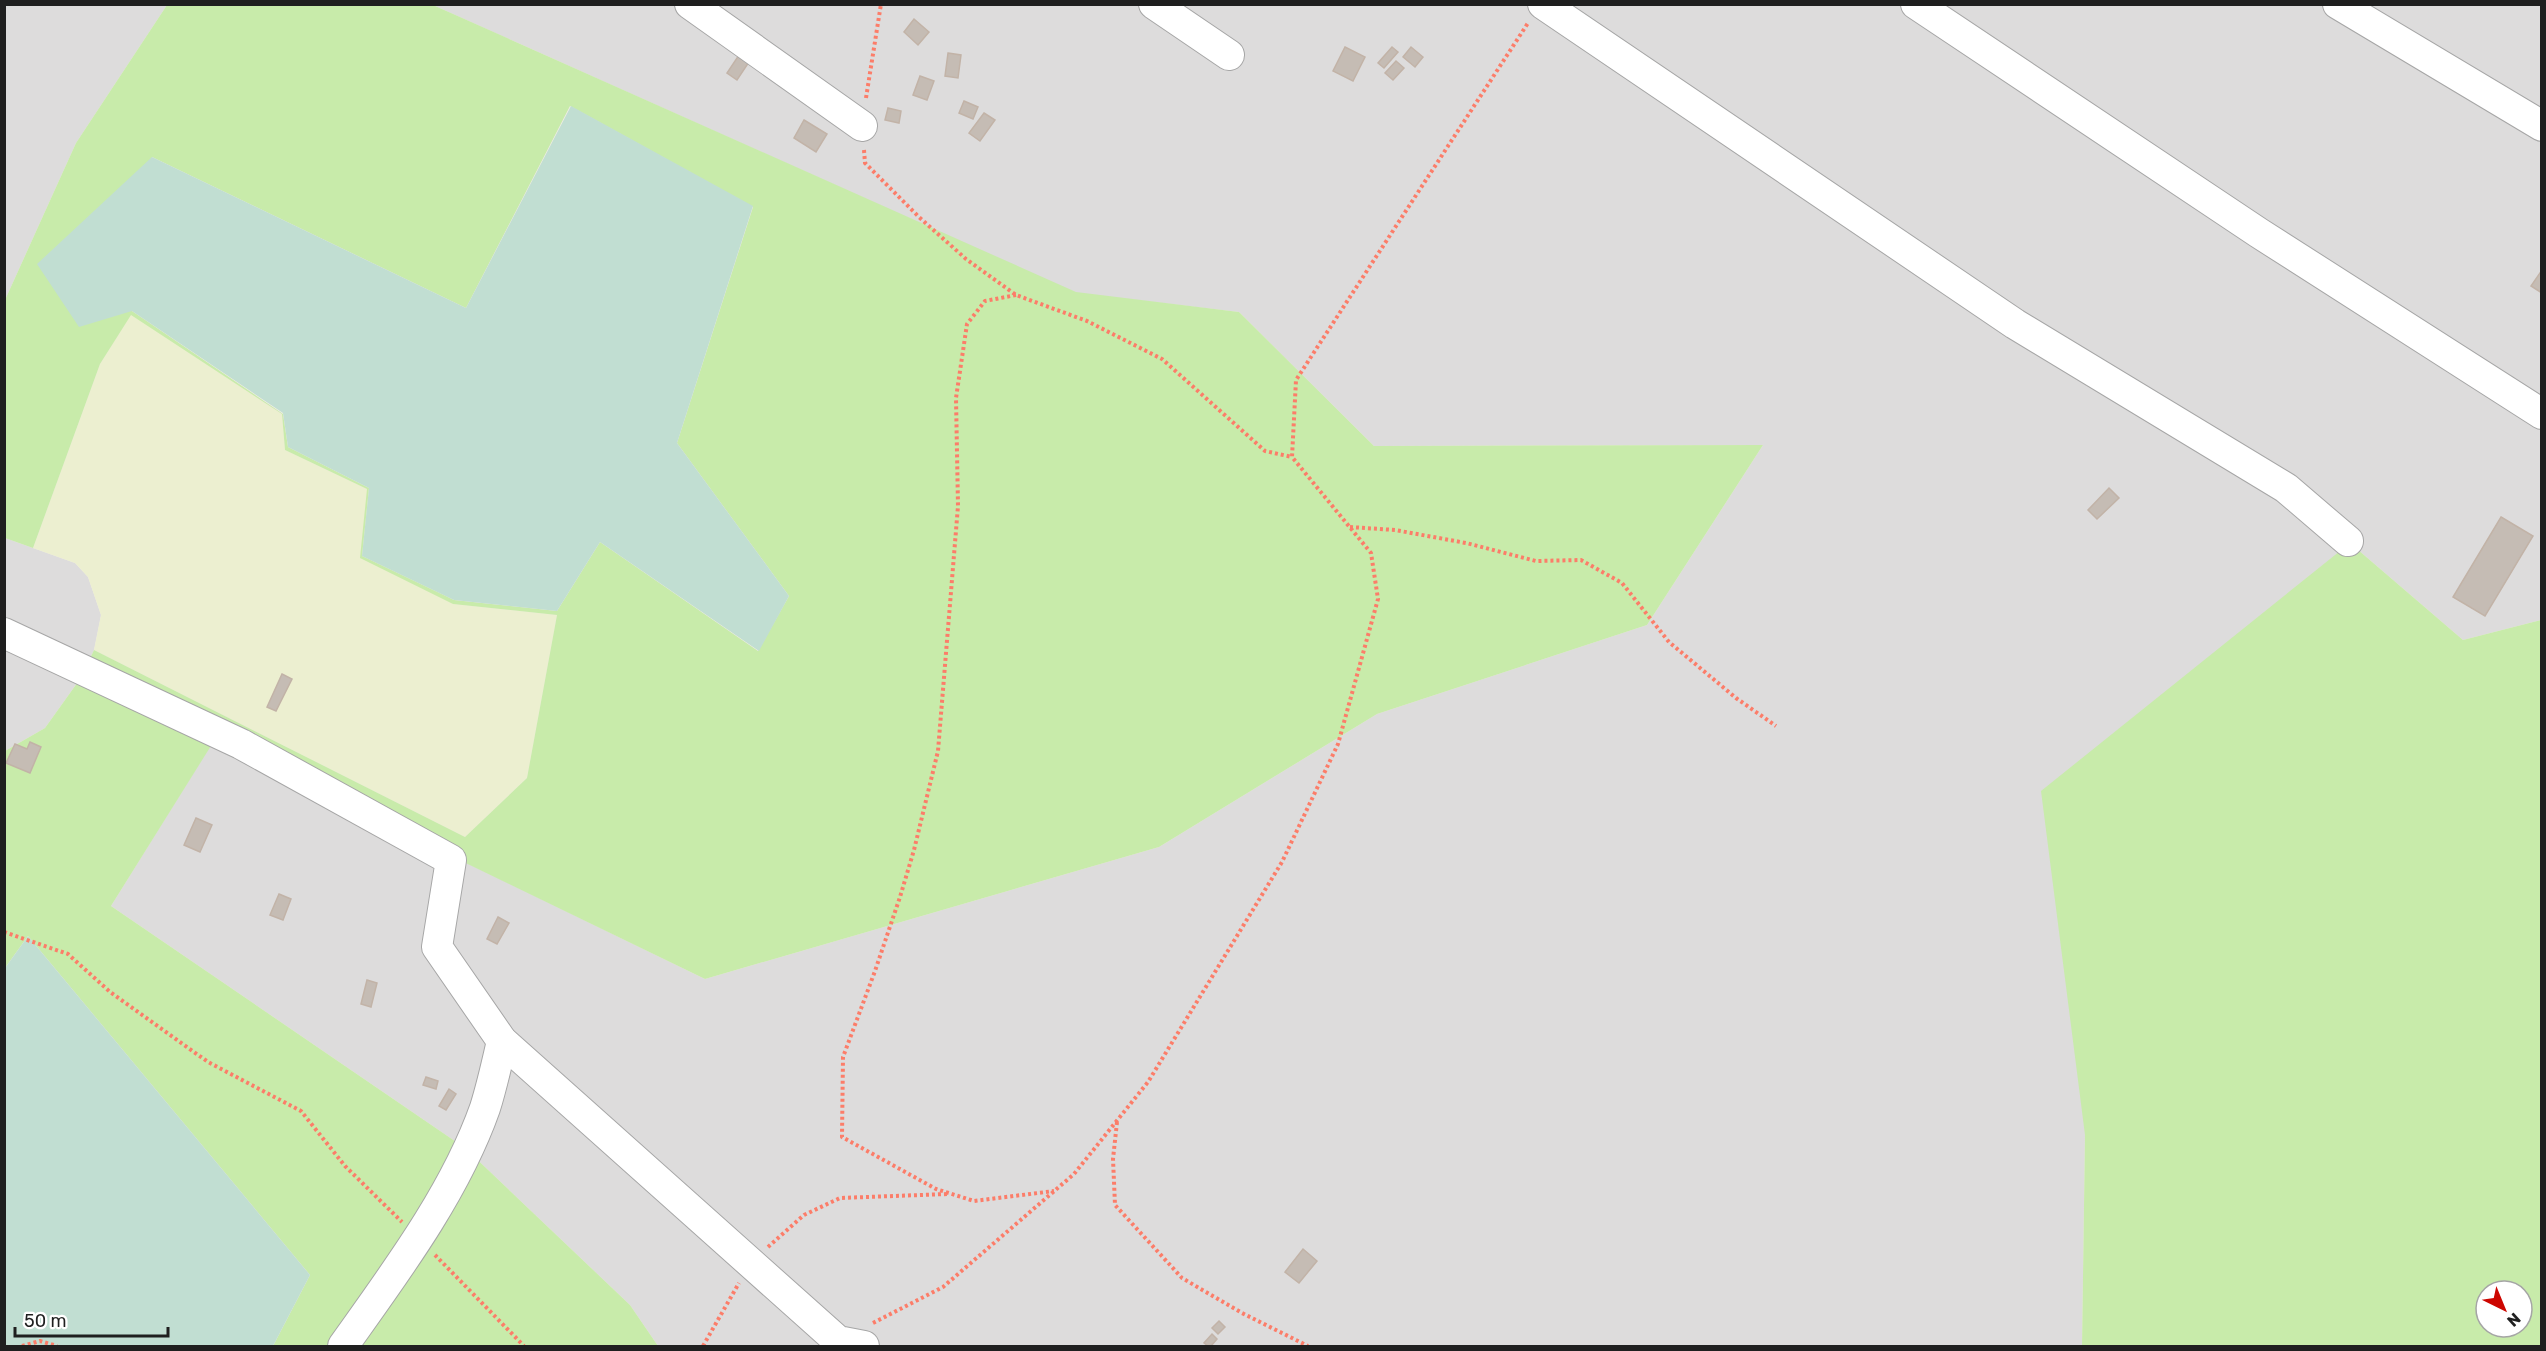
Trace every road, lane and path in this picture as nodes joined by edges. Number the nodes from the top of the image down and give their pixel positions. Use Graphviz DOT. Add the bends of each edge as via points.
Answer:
graph roads {
  1 [pos="690,4"];
  2 [pos="881,4"];
  3 [pos="1154,4"];
  4 [pos="1916,4"];
  5 [pos="2338,4"];
  6 [pos="1538,9"];
  7 [pos="1229,55"];
  8 [pos="862,126"];
  9 [pos="2541,126"];
  10 [pos="1016,295"];
  11 [pos="2541,414"];
  12 [pos="1292,457"];
  13 [pos="1349,527"];
  14 [pos="2348,541"];
  15 [pos="4,633"];
  16 [pos="1776,726"];
  17 [pos="4,932"];
  18 [pos="502,1041"];
  19 [pos="1117,1121"];
  20 [pos="1056,1191"];
  21 [pos="952,1194"];
  22 [pos="417,1237"];
  23 [pos="752,1264"];
  24 [pos="851,1344"];
  25 [pos="22,1347"];
  26 [pos="57,1347"];
  27 [pos="343,1347"];
  28 [pos="524,1347"];
  29 [pos="703,1347"];
  30 [pos="1308,1347"];
  1 -- 8 [label="street"];
  2 -- 8 [label="path"];
  3 -- 7 [label="street"];
  4 -- 11 [label="street" via="2259,233"];
  5 -- 9 [label="street"];
  6 -- 12 [label="path" via="1296,380"];
  6 -- 14 [label="street" via="2015,324 2286,488"];
  8 -- 10 [label="path" via="865,163 966,259"];
  10 -- 12 [label="path" via="1087,321 1162,359 1265,451"];
  10 -- 21 [label="path" via="986,301 967,324 956,398 958,506 938,751 906,878 843,1057 842,1137"];
  12 -- 13 [label="path"];
  13 -- 16 [label="path" via="1395,530 1536,561 1581,560 1622,583 1668,642"];
  13 -- 19 [label="path" via="1371,553 1378,599 1338,744 1282,862 1148,1082"];
  15 -- 18 [label="street" via="241,744 451,860 437,947"];
  17 -- 22 [label="path" via="68,954 110,992 208,1062 301,1111 345,1166"];
  18 -- 22 [label="street" via="485,1108 450,1185"];
  18 -- 23 [label="street"];
  19 -- 20 [label="path"];
  19 -- 30 [label="path" via="1113,1159 1115,1204 1182,1278"];
  20 -- 21 [label="path" via="974,1201"];
  20 -- 24 [label="path" via="943,1287"];
  21 -- 23 [label="path" via="840,1198 804,1215"];
  22 -- 27 [label="street"];
  22 -- 28 [label="path"];
  23 -- 24 [label="street"];
  23 -- 29 [label="path"];
  25 -- 26 [label="path" via="40,1341"];
}
